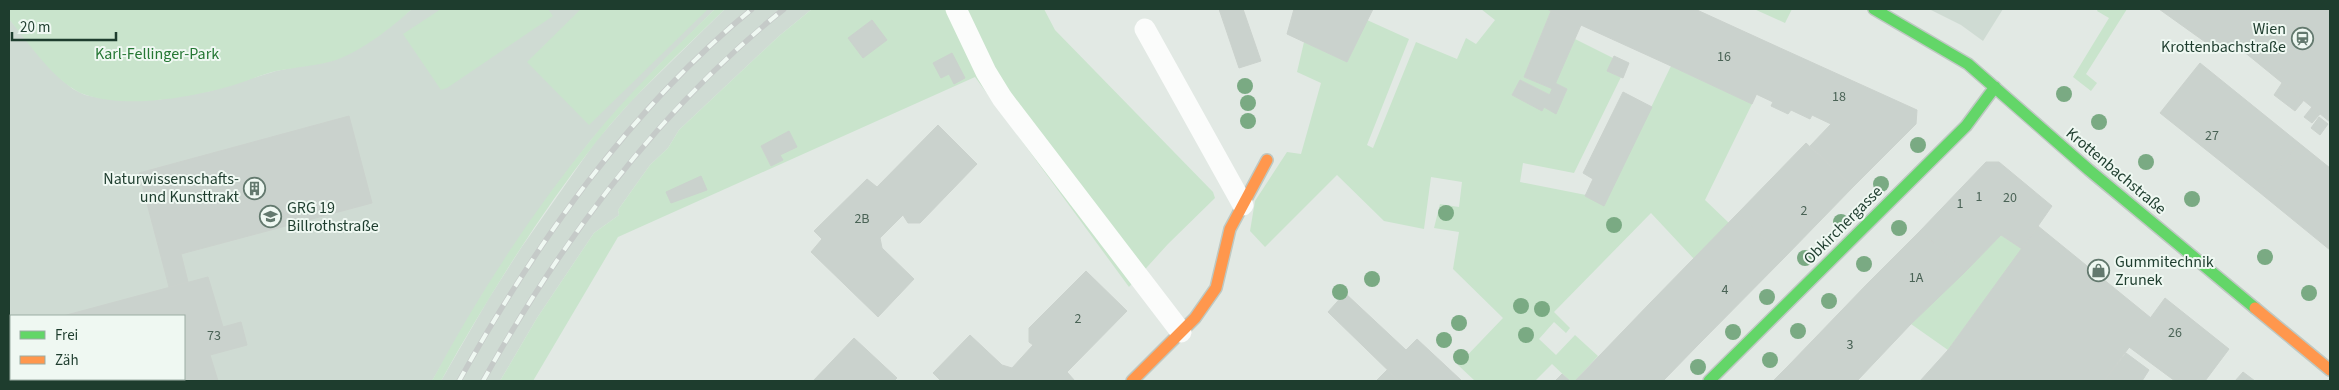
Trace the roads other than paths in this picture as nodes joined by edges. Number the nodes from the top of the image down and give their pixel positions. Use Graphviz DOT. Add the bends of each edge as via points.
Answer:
graph roads {
  1 [pos="956,9"];
  2 [pos="1874,9"];
  3 [pos="1145,28"];
  4 [pos="1995,87"];
  5 [pos="1267,160"];
  6 [pos="1243,205"];
  7 [pos="1181,332"];
  8 [pos="2330,370"];
  9 [pos="1132,381"];
  10 [pos="1709,381"];
  1 -- 7 [label="lane" via="1002,98"];
  2 -- 4 [label="street, Krottenbachstraße" via="1968,64"];
  3 -- 6 [label="lane"];
  4 -- 8 [label="street, Krottenbachstraße" via="2089,170"];
  4 -- 10 [label="street, Obkirchergasse" via="1966,126"];
  5 -- 6 [label="street"];
  6 -- 7 [label="street" via="1225,244 1216,288"];
  7 -- 9 [label="street"];
}
